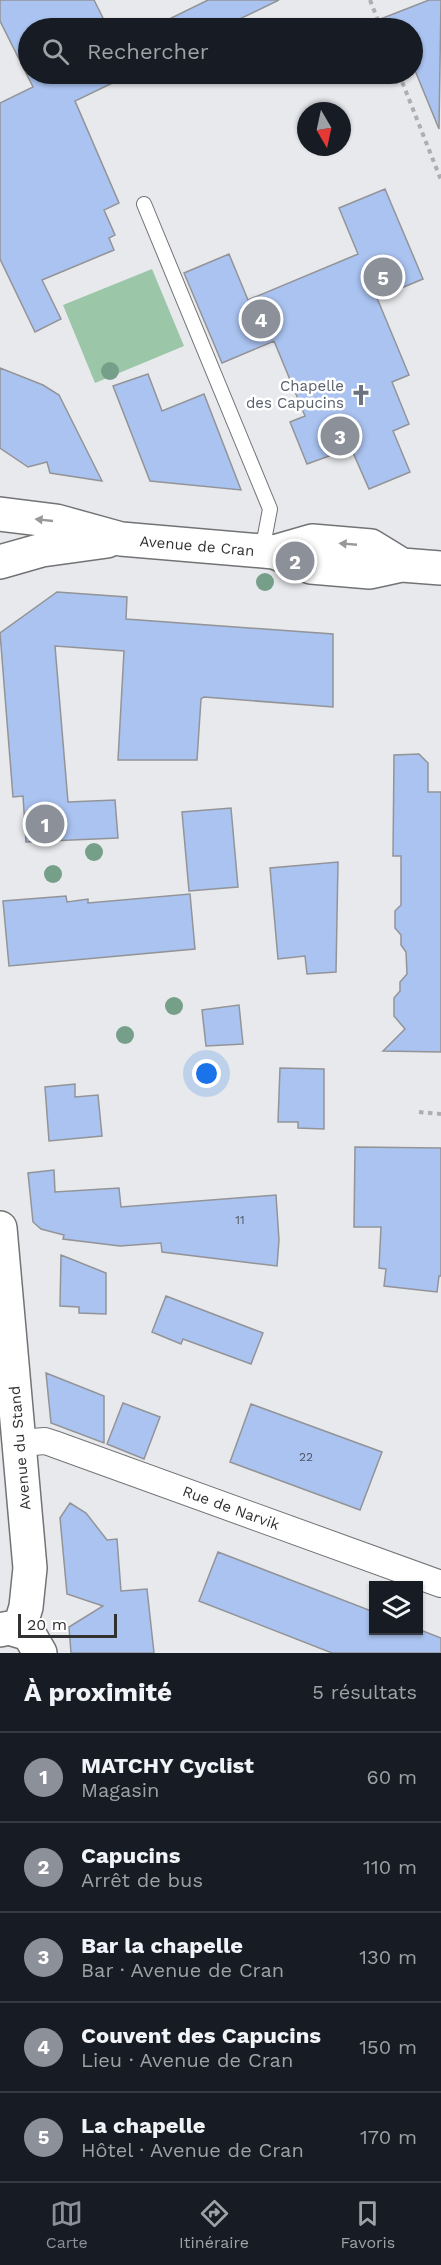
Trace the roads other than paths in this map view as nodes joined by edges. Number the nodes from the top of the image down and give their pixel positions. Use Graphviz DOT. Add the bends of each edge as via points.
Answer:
graph roads {
  1 [pos="144,204"];
  2 [pos="0,514"];
  3 [pos="121,539"];
  4 [pos="268,552"];
  5 [pos="0,562"];
  6 [pos="441,568"];
  7 [pos="0,1228"];
  8 [pos="20,1443"];
  9 [pos="441,1584"];
  10 [pos="20,1638"];
  1 -- 4 [label="lane" via="270,509"];
  3 -- 2 [label="main road, Avenue de Cran, one-way" via="56,521"];
  3 -- 4 [label="main road, Avenue de Cran"];
  3 -- 5 [label="main road, Avenue de Cran" via="42,550"];
  4 -- 6 [label="main road, Avenue de Cran" via="312,541 371,546 402,565"];
  7 -- 8 [label="main road, Avenue du Stand"];
  8 -- 9 [label="street, Rue de Narvik" via="54,1444"];
  8 -- 10 [label="main road, Avenue du Stand" via="30,1568"];
}
